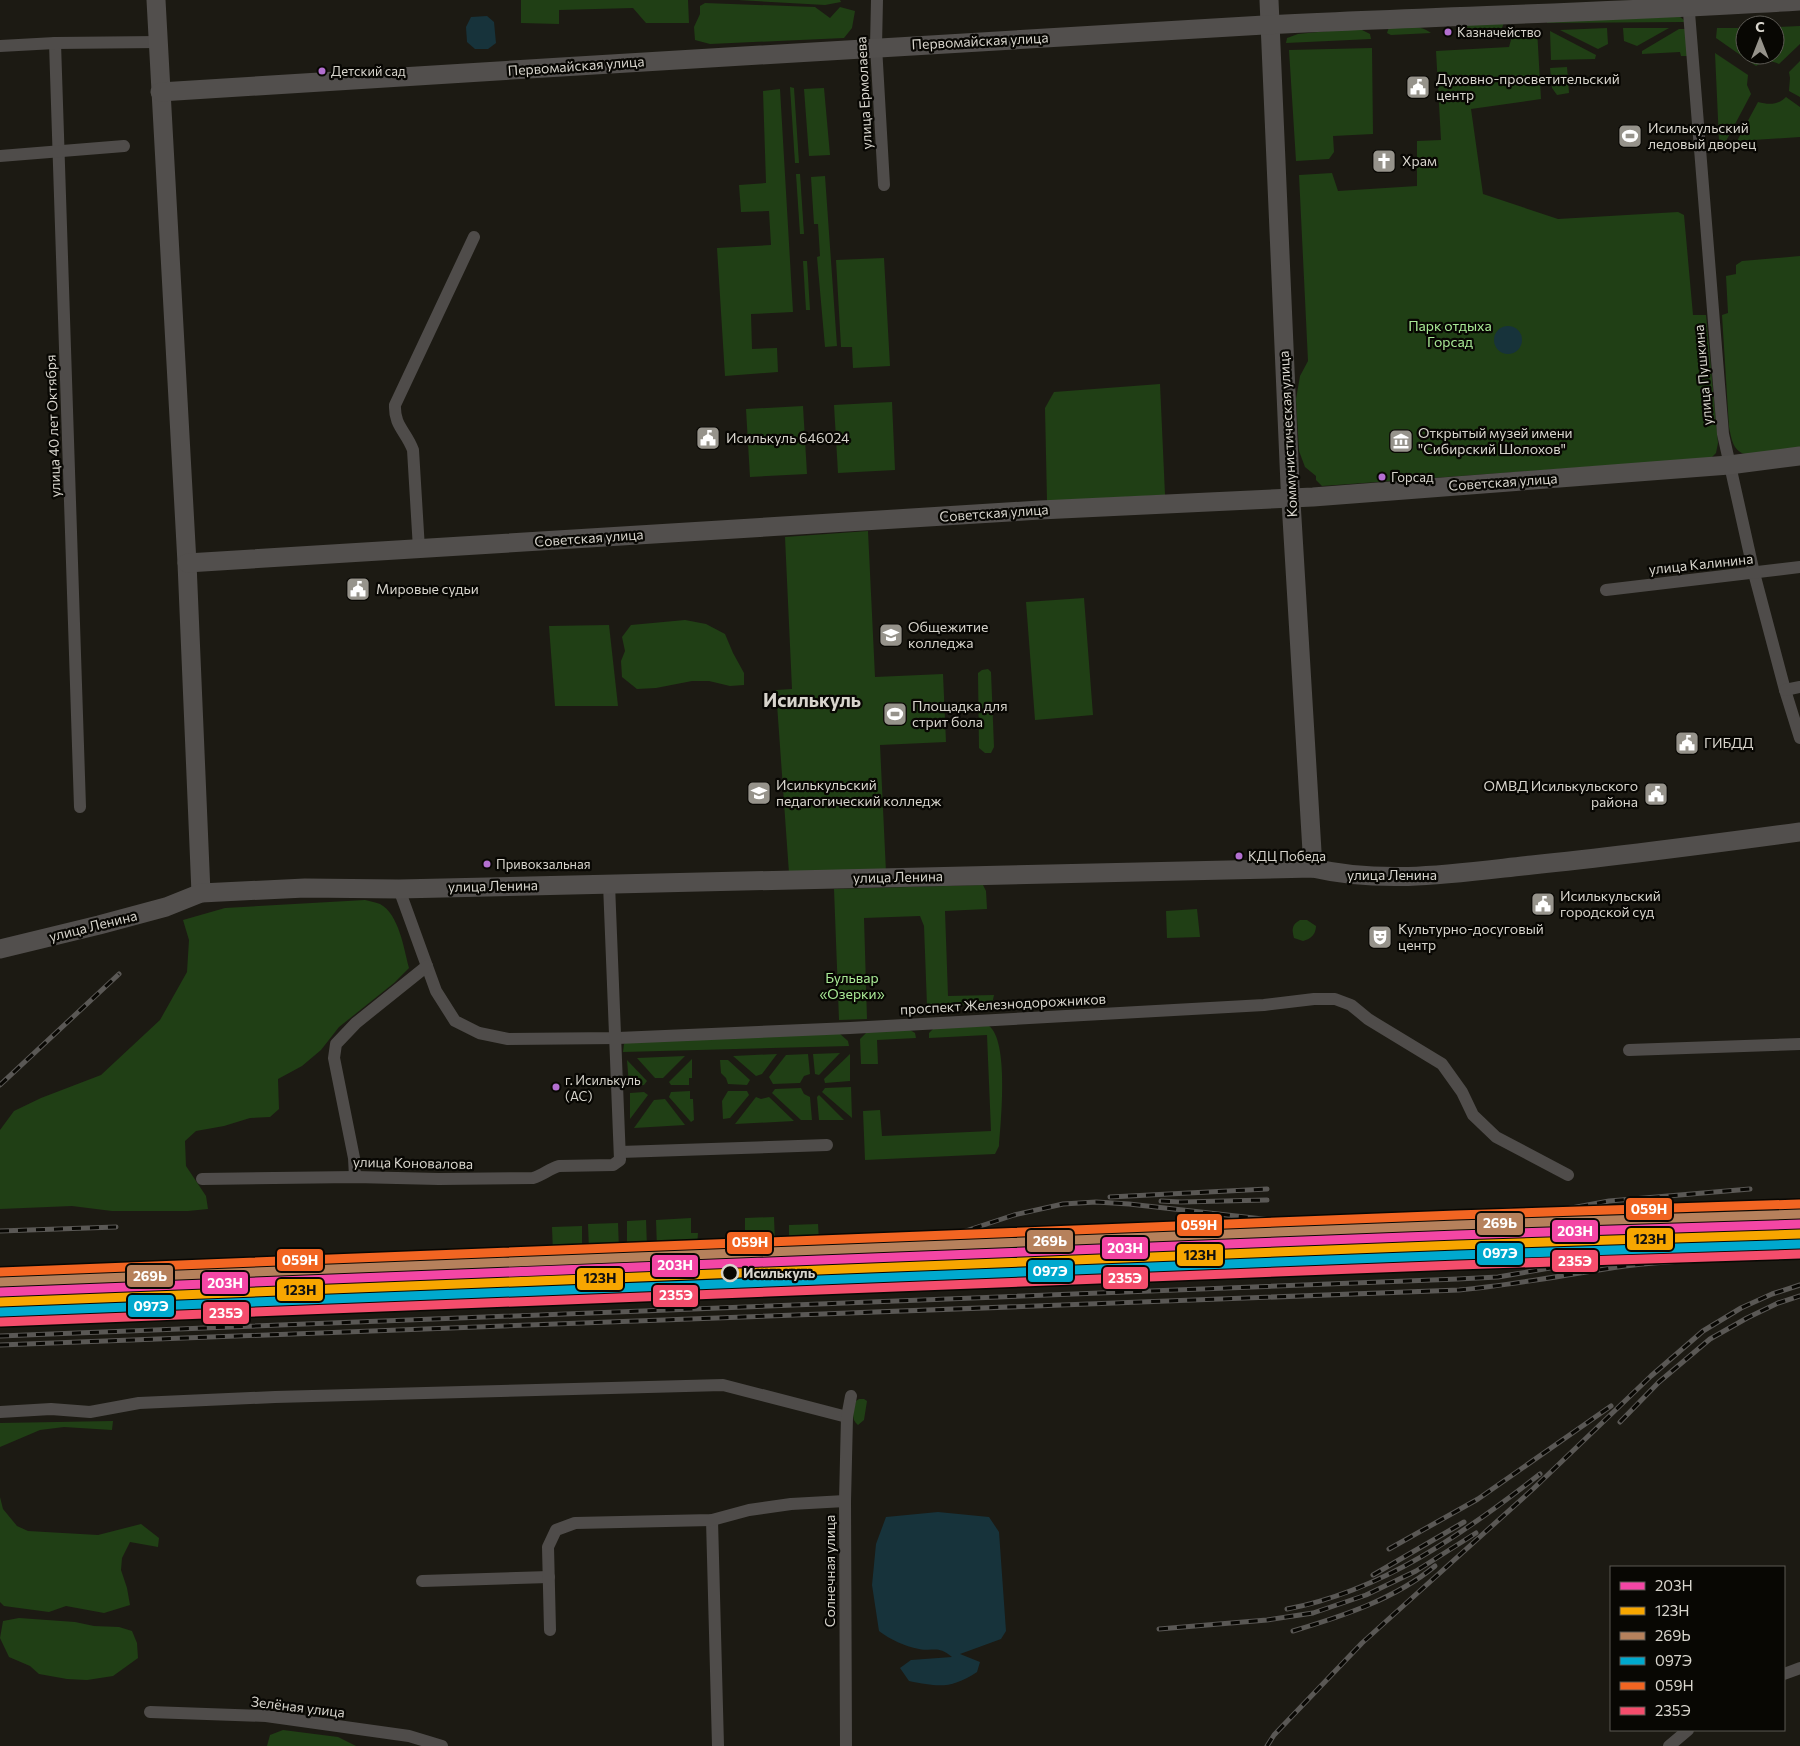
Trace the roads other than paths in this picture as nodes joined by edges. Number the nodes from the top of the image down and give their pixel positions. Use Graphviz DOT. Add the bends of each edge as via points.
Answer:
graph roads {
  1 [pos="156,0"];
  2 [pos="877,0"];
  3 [pos="1269,0"];
  4 [pos="1800,1"];
  5 [pos="1688,4"];
  6 [pos="1562,7"];
  7 [pos="1269,24"];
  8 [pos="159,42"];
  9 [pos="55,43"];
  10 [pos="0,46"];
  11 [pos="876,46"];
  12 [pos="160,92"];
  13 [pos="124,146"];
  14 [pos="59,151"];
  15 [pos="0,156"];
  16 [pos="884,185"];
  17 [pos="474,237"];
  18 [pos="1800,456"];
  19 [pos="1729,465"];
  20 [pos="1291,498"];
  21 [pos="420,549"];
  22 [pos="187,563"];
  23 [pos="1800,567"];
  24 [pos="1754,573"];
  25 [pos="1606,590"];
  26 [pos="1800,687"];
  27 [pos="1785,690"];
  28 [pos="1800,738"];
  29 [pos="80,808"];
  30 [pos="1800,832"];
  31 [pos="1313,868"];
  32 [pos="609,884"];
  33 [pos="399,889"];
  34 [pos="201,893"];
  35 [pos="0,949"];
  36 [pos="427,966"];
  37 [pos="616,1038"];
  38 [pos="1800,1044"];
  39 [pos="1629,1050"];
  40 [pos="827,1145"];
  41 [pos="620,1156"];
  42 [pos="1568,1175"];
  43 [pos="355,1177"];
  44 [pos="202,1179"];
  45 [pos="851,1396"];
  46 [pos="0,1412"];
  47 [pos="848,1417"];
  48 [pos="844,1501"];
  49 [pos="712,1520"];
  50 [pos="549,1577"];
  51 [pos="422,1581"];
  52 [pos="550,1630"];
  53 [pos="1800,1668"];
  54 [pos="1785,1674"];
  55 [pos="150,1712"];
  56 [pos="1687,1731"];
  57 [pos="442,1746"];
  58 [pos="718,1746"];
  59 [pos="846,1746"];
  60 [pos="1669,1746"];
  1 -- 8 [label="street"];
  2 -- 11 [label="street, улица Ермолаева"];
  3 -- 7 [label="street, Коммунистическая улица"];
  4 -- 5 [label="street, Первомайская улица"];
  5 -- 6 [label="street, Первомайская улица"];
  5 -- 19 [label="street, улица Пушкина" via="1723,434"];
  6 -- 7 [label="street, Первомайская улица"];
  7 -- 11 [label="street, Первомайская улица"];
  7 -- 20 [label="street, Коммунистическая улица"];
  8 -- 9 [label="street"];
  8 -- 12 [label="street"];
  9 -- 10 [label="street"];
  9 -- 14 [label="street, улица 40 лет Октября"];
  11 -- 12 [label="street, Первомайская улица"];
  11 -- 16 [label="street, улица Ермолаева"];
  12 -- 22 [label="street"];
  13 -- 14 [label="street"];
  14 -- 15 [label="street"];
  14 -- 29 [label="street, улица 40 лет Октября"];
  17 -- 21 [label="street" via="394,405 398,426 409,438 413,450"];
  18 -- 19 [label="street, Советская улица"];
  19 -- 20 [label="street, Советская улица"];
  19 -- 24 [label="street, улица Пушкина"];
  20 -- 21 [label="street, Советская улица" via="1040,510"];
  20 -- 31 [label="street, Коммунистическая улица"];
  21 -- 22 [label="street, Советская улица"];
  22 -- 34 [label="street"];
  23 -- 24 [label="street, улица Калинина"];
  24 -- 25 [label="street, улица Калинина"];
  24 -- 27 [label="street, улица Пушкина"];
  26 -- 27 [label="street"];
  27 -- 28 [label="street, улица Пушкина"];
  30 -- 31 [label="street, улица Ленина" via="1440,875 1367,877"];
  31 -- 32 [label="street, улица Ленина"];
  32 -- 33 [label="street, улица Ленина"];
  32 -- 37 [label="street"];
  33 -- 34 [label="street, улица Ленина" via="305,888"];
  33 -- 36 [label="street, проспект Железнодорожников"];
  34 -- 35 [label="street, улица Ленина" via="157,909"];
  36 -- 37 [label="street, проспект Железнодорожников" via="436,991 455,1021 479,1034 508,1039"];
  36 -- 43 [label="street" via="336,1044 334,1058"];
  37 -- 41 [label="street"];
  37 -- 42 [label="street, проспект Железнодорожников" via="924,1024 1335,999 1351,1005 1442,1064 1462,1092 1473,1115 1496,1137"];
  38 -- 39 [label="street"];
  40 -- 41 [label="street, улица Коновалова"];
  41 -- 43 [label="street, улица Коновалова" via="613,1165 559,1166 533,1178"];
  43 -- 44 [label="street, улица Коновалова"];
  45 -- 47 [label="street, Солнечная улица"];
  46 -- 47 [label="street" via="51,1409 90,1412 139,1403 275,1397 723,1385"];
  47 -- 48 [label="street, Солнечная улица"];
  48 -- 49 [label="street" via="749,1510"];
  48 -- 59 [label="street, Солнечная улица"];
  49 -- 50 [label="street" via="575,1522 556,1530 548,1547"];
  49 -- 58 [label="street"];
  50 -- 51 [label="street"];
  50 -- 52 [label="street"];
  53 -- 54 [label="street"];
  55 -- 57 [label="street, Зелёная улица" via="266,1716 409,1736"];
  56 -- 60 [label="street"];
}
